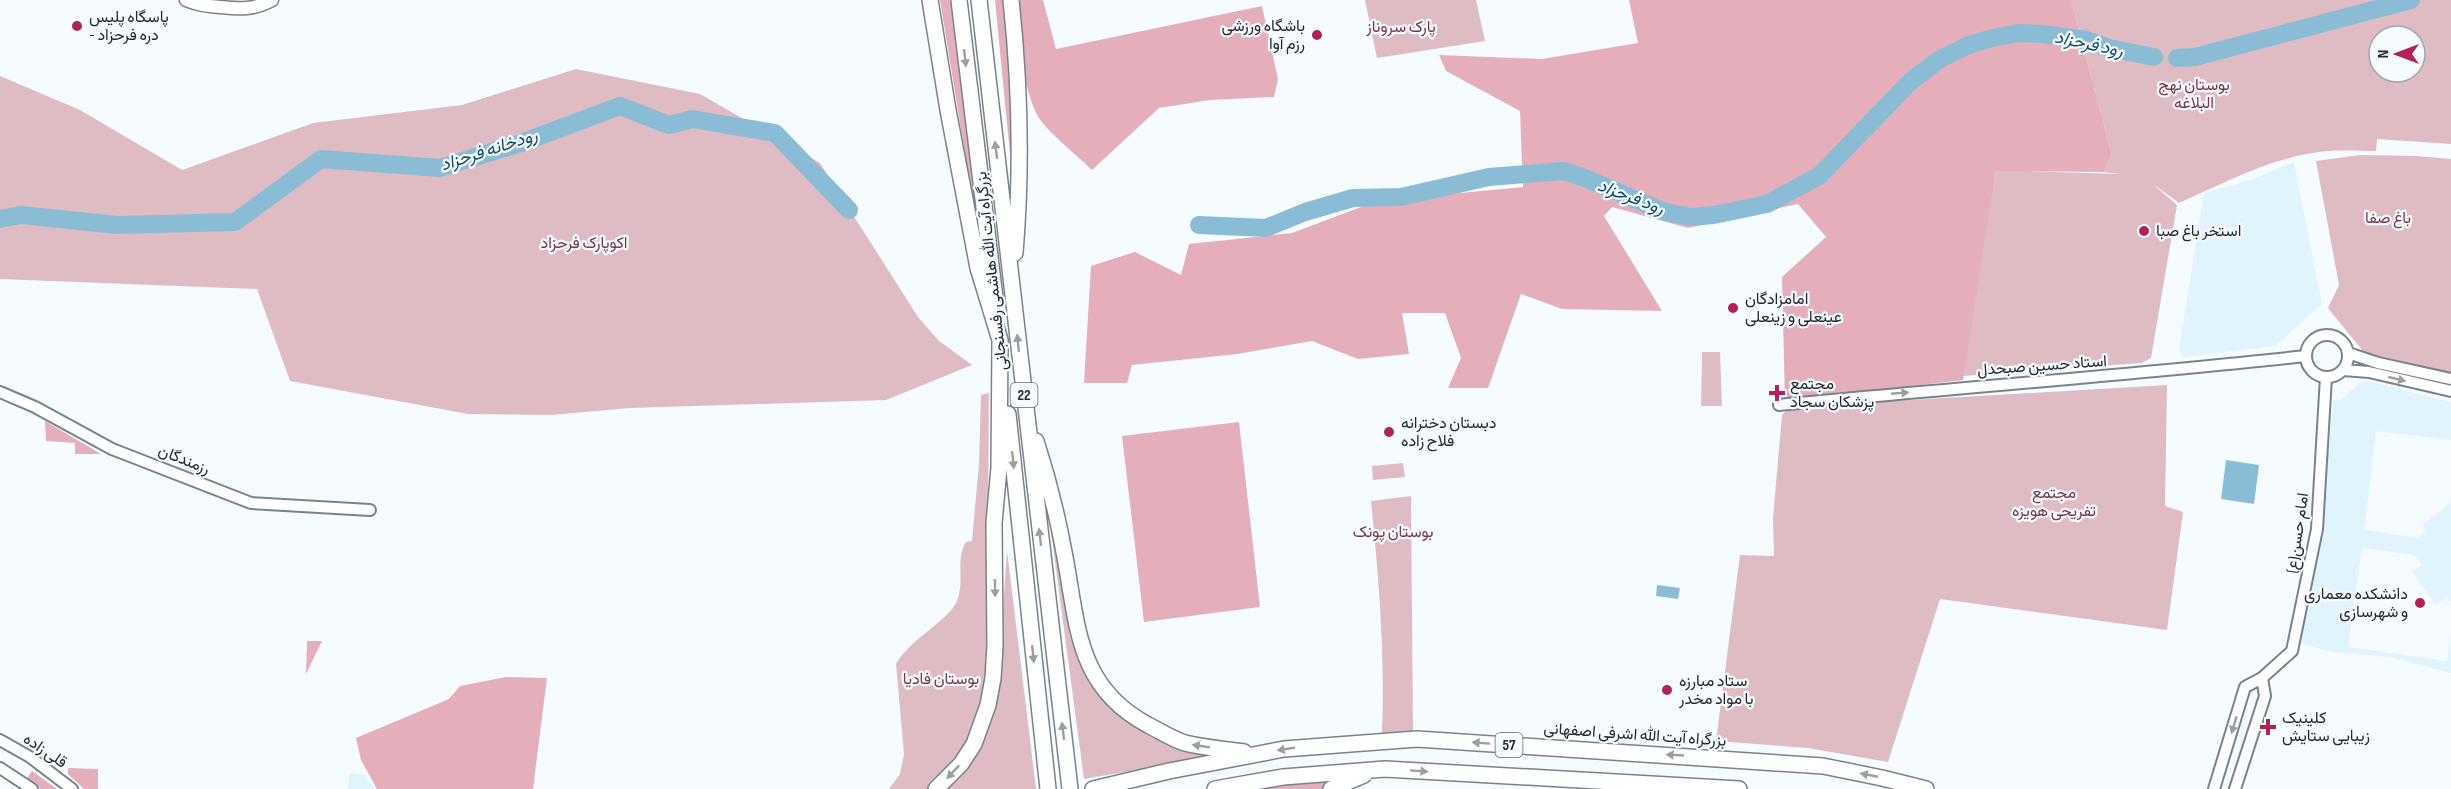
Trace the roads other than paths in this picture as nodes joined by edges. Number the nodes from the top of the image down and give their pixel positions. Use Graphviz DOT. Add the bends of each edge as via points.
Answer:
graph roads {
  1 [pos="186,0"];
  2 [pos="204,0"];
  3 [pos="272,0"];
  4 [pos="930,0"];
  5 [pos="959,0"];
  6 [pos="979,0"];
  7 [pos="1011,0"];
  8 [pos="219,7"];
  9 [pos="1012,286"];
  10 [pos="1000,340"];
  11 [pos="2348,353"];
  12 [pos="2306,356"];
  13 [pos="2343,370"];
  14 [pos="2326,377"];
  15 [pos="2451,379"];
  16 [pos="2451,391"];
  17 [pos="0,392"];
  18 [pos="1779,405"];
  19 [pos="1025,406"];
  20 [pos="370,510"];
  21 [pos="2262,678"];
  22 [pos="0,740"];
  23 [pos="1259,754"];
  24 [pos="0,768"];
  25 [pos="1385,769"];
  26 [pos="1634,783"];
  27 [pos="32,789"];
  28 [pos="72,789"];
  29 [pos="936,789"];
  30 [pos="1048,789"];
  31 [pos="1070,789"];
  32 [pos="1093,789"];
  33 [pos="1215,789"];
  34 [pos="1331,789"];
  35 [pos="1652,789"];
  36 [pos="1731,789"];
  37 [pos="1926,789"];
  38 [pos="2214,789"];
  39 [pos="2235,789"];
  1 -- 8 [label="main road" via="204,7"];
  2 -- 8 [label="main road"];
  3 -- 8 [label="main road" via="248,9"];
  4 -- 10 [label="highway" via="978,268"];
  5 -- 10 [label="highway, بزرگراه آیت الله هاشمی رفسنجانی / 22, one-way"];
  9 -- 6 [label="highway, بزرگراه آیت الله هاشمی رفسنجانی / 22, one-way"];
  7 -- 9 [label="highway" via="1020,125"];
  19 -- 9 [label="highway, بزرگراه آیت الله هاشمی رفسنجانی / 22, one-way"];
  10 -- 29 [label="highway, one-way" via="993,678 974,744"];
  10 -- 30 [label="highway, بزرگراه آیت الله هاشمی رفسنجانی / 22, one-way"];
  11 -- 12 [label="street" via="2339,339 2329,335 2313,340"];
  11 -- 13 [label="street"];
  11 -- 15 [label="street"];
  12 -- 14 [label="street" via="2310,368"];
  18 -- 12 [label="street, استاد حسین صبحدل, one-way"];
  13 -- 14 [label="street"];
  13 -- 16 [label="street, one-way"];
  14 -- 21 [label="street, امام حسن(ع)" via="2317,529 2292,651"];
  17 -- 20 [label="street, رزمندگان" via="112,449 251,503"];
  23 -- 19 [label="highway, one-way" via="1184,742 1164,734 1131,714 1093,673 1077,629 1051,487"];
  31 -- 19 [label="highway, بزرگراه آیت الله هاشمی رفسنجانی / 22, one-way"];
  21 -- 38 [label="street, امام حسن(ع), one-way" via="2245,687"];
  21 -- 39 [label="street" via="2265,696"];
  22 -- 28 [label="street, قلی زاده"];
  23 -- 32 [label="highway, بزرگراه آیت الله اشرفی اصفهانی / 57"];
  37 -- 23 [label="highway, بزرگراه آیت الله اشرفی اصفهانی / 57, one-way" via="1823,766 1421,739 1309,746"];
  24 -- 27 [label="street"];
  25 -- 26 [label="highway, 57, one-way"];
  25 -- 33 [label="highway, 57" via="1292,776"];
  25 -- 34 [label="highway"];
  26 -- 35 [label="street"];
  26 -- 36 [label="highway, 57"];
}
